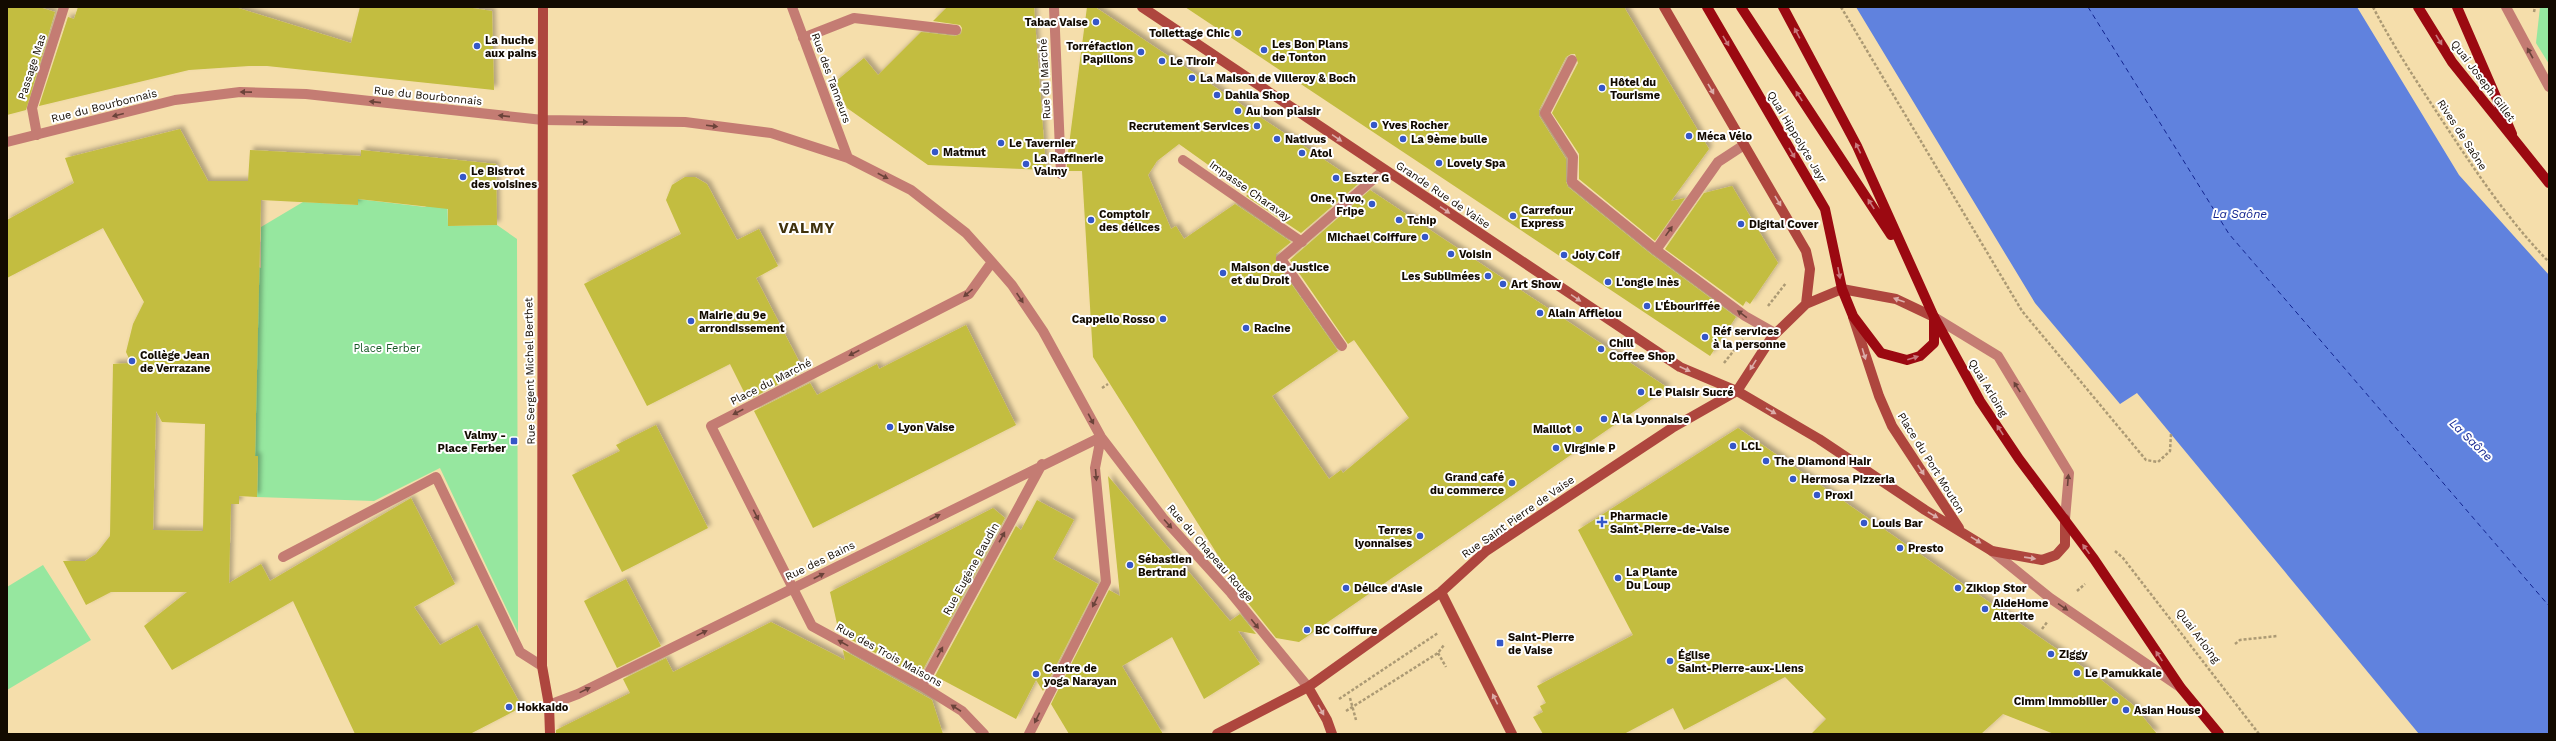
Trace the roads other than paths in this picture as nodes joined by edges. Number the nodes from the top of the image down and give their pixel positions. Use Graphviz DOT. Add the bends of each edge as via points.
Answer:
graph roads {
  1 [pos="64,7"];
  2 [pos="543,7"];
  3 [pos="792,7"];
  4 [pos="1054,7"];
  5 [pos="1142,7"];
  6 [pos="1664,7"];
  7 [pos="1708,7"];
  8 [pos="1742,7"];
  9 [pos="1783,7"];
  10 [pos="2418,7"];
  11 [pos="2457,7"];
  12 [pos="2506,7"];
  13 [pos="956,30"];
  14 [pos="804,38"];
  15 [pos="1572,60"];
  16 [pos="2549,87"];
  17 [pos="543,120"];
  18 [pos="37,135"];
  19 [pos="7,142"];
  20 [pos="1744,145"];
  21 [pos="2518,147"];
  22 [pos="848,158"];
  23 [pos="1183,160"];
  24 [pos="1384,170"];
  25 [pos="1061,174"];
  26 [pos="2549,183"];
  27 [pos="1302,242"];
  28 [pos="1656,250"];
  29 [pos="1908,260"];
  30 [pos="992,262"];
  31 [pos="1842,289"];
  32 [pos="1806,304"];
  33 [pos="1853,316"];
  34 [pos="1934,317"];
  35 [pos="1775,333"];
  36 [pos="1342,346"];
  37 [pos="1737,391"];
  38 [pos="1101,437"];
  39 [pos="1042,464"];
  40 [pos="2065,519"];
  41 [pos="1960,530"];
  42 [pos="1992,551"];
  43 [pos="283,557"];
  44 [pos="793,588"];
  45 [pos="1441,592"];
  46 [pos="542,666"];
  47 [pos="922,686"];
  48 [pos="1308,687"];
  49 [pos="2181,688"];
  50 [pos="549,705"];
  51 [pos="550,734"];
  52 [pos="984,734"];
  53 [pos="1029,734"];
  54 [pos="1217,734"];
  55 [pos="1332,734"];
  56 [pos="1512,734"];
  57 [pos="2219,734"];
  1 -- 18 [label="street, Passage Mas" via="32,108"];
  2 -- 17 [label="street, Rue Sergent Michel Berthet"];
  3 -- 14 [label="street, Rue des Tanneurs"];
  4 -- 25 [label="street, Rue du Marché"];
  5 -- 24 [label="street, Grande Rue de Vaise, one-way"];
  6 -- 20 [label="street, one-way"];
  7 -- 31 [label="main road, Quai Hippolyte Jayr, one-way" via="1825,209"];
  29 -- 8 [label="main road, Quai Hippolyte Jayr, one-way"];
  29 -- 9 [label="main road, one-way" via="1857,146"];
  10 -- 21 [label="main road, Quai Joseph Gillet, one-way" via="2452,62"];
  11 -- 21 [label="main road, Quai Joseph Gillet"];
  16 -- 12 [label="street, one-way"];
  13 -- 14 [label="street" via="854,18"];
  14 -- 22 [label="street, Rue des Tanneurs"];
  15 -- 28 [label="street" via="1546,113 1573,157 1572,182"];
  17 -- 18 [label="street, Rue du Bourbonnais, one-way" via="306,94 240,92 175,100"];
  17 -- 22 [label="street, Rue du Bourbonnais, one-way" via="685,122 771,133"];
  17 -- 46 [label="street, Rue Sergent Michel Berthet"];
  18 -- 19 [label="street, Rue du Bourbonnais"];
  28 -- 20 [label="street, one-way" via="1718,162"];
  20 -- 32 [label="street, one-way" via="1806,251 1810,269"];
  21 -- 26 [label="main road, Quai Joseph Gillet"];
  22 -- 30 [label="street, one-way" via="911,190 966,233"];
  23 -- 27 [label="street, Impasse Charavay"];
  24 -- 27 [label="street"];
  24 -- 37 [label="street, Grande Rue de Vaise, one-way" via="1680,367"];
  27 -- 36 [label="street" via="1280,259"];
  35 -- 28 [label="street, one-way" via="1755,323"];
  29 -- 34 [label="main road, Quai Arloing"];
  30 -- 38 [label="street, Rue du Chapeau Rouge, one-way" via="1012,285 1043,331"];
  30 -- 44 [label="street, Place du Marché, one-way" via="969,294 711,426"];
  31 -- 32 [label="street"];
  31 -- 33 [label="main road, Place du Port Mouton"];
  34 -- 31 [label="street, one-way" via="1896,298"];
  32 -- 35 [label="street"];
  33 -- 34 [label="main road, Place du Port Mouton, one-way" via="1881,353 1907,360 1920,356 1934,343"];
  33 -- 41 [label="street, Place du Port Mouton, one-way" via="1879,396 1892,426"];
  40 -- 34 [label="main road, Quai Arloing, one-way" via="2019,459 1985,407"];
  40 -- 34 [label="street, one-way" via="2069,472 1998,356"];
  35 -- 37 [label="street, one-way"];
  37 -- 41 [label="street, Quai Arloing, one-way" via="1819,439 1925,510"];
  37 -- 45 [label="street, Rue Saint Pierre de Vaise" via="1672,428 1486,551"];
  38 -- 39 [label="street, Rue des Bains"];
  38 -- 48 [label="street, Rue du Chapeau Rouge, one-way" via="1163,518 1230,593"];
  38 -- 53 [label="street, one-way" via="1095,468 1106,582"];
  44 -- 39 [label="street, Rue des Bains, one-way"];
  47 -- 39 [label="street, Rue Eugène Baudin, one-way"];
  42 -- 40 [label="street, Quai Arloing, one-way" via="2042,560 2056,555 2065,545"];
  49 -- 40 [label="main road, Quai Arloing, one-way"];
  41 -- 42 [label="street, Quai Arloing, one-way"];
  42 -- 49 [label="street, Quai Arloing, one-way" via="2050,598"];
  43 -- 46 [label="street" via="436,477 520,652"];
  47 -- 44 [label="street, Rue des Trois Maisons, one-way" via="812,626"];
  50 -- 44 [label="street, Rue des Bains, one-way" via="578,694"];
  45 -- 48 [label="street, Rue Saint Pierre de Vaise"];
  56 -- 45 [label="street, one-way"];
  46 -- 50 [label="street, Rue Sergent Michel Berthet"];
  52 -- 47 [label="street, Rue des Trois Maisons, one-way" via="962,711"];
  48 -- 54 [label="street, Rue Saint Pierre de Vaise"];
  48 -- 55 [label="street, Rue du Chapeau Rouge, one-way"];
  49 -- 57 [label="main road, Quai Arloing"];
  50 -- 51 [label="street, Rue Sergent Michel Berthet"];
}
